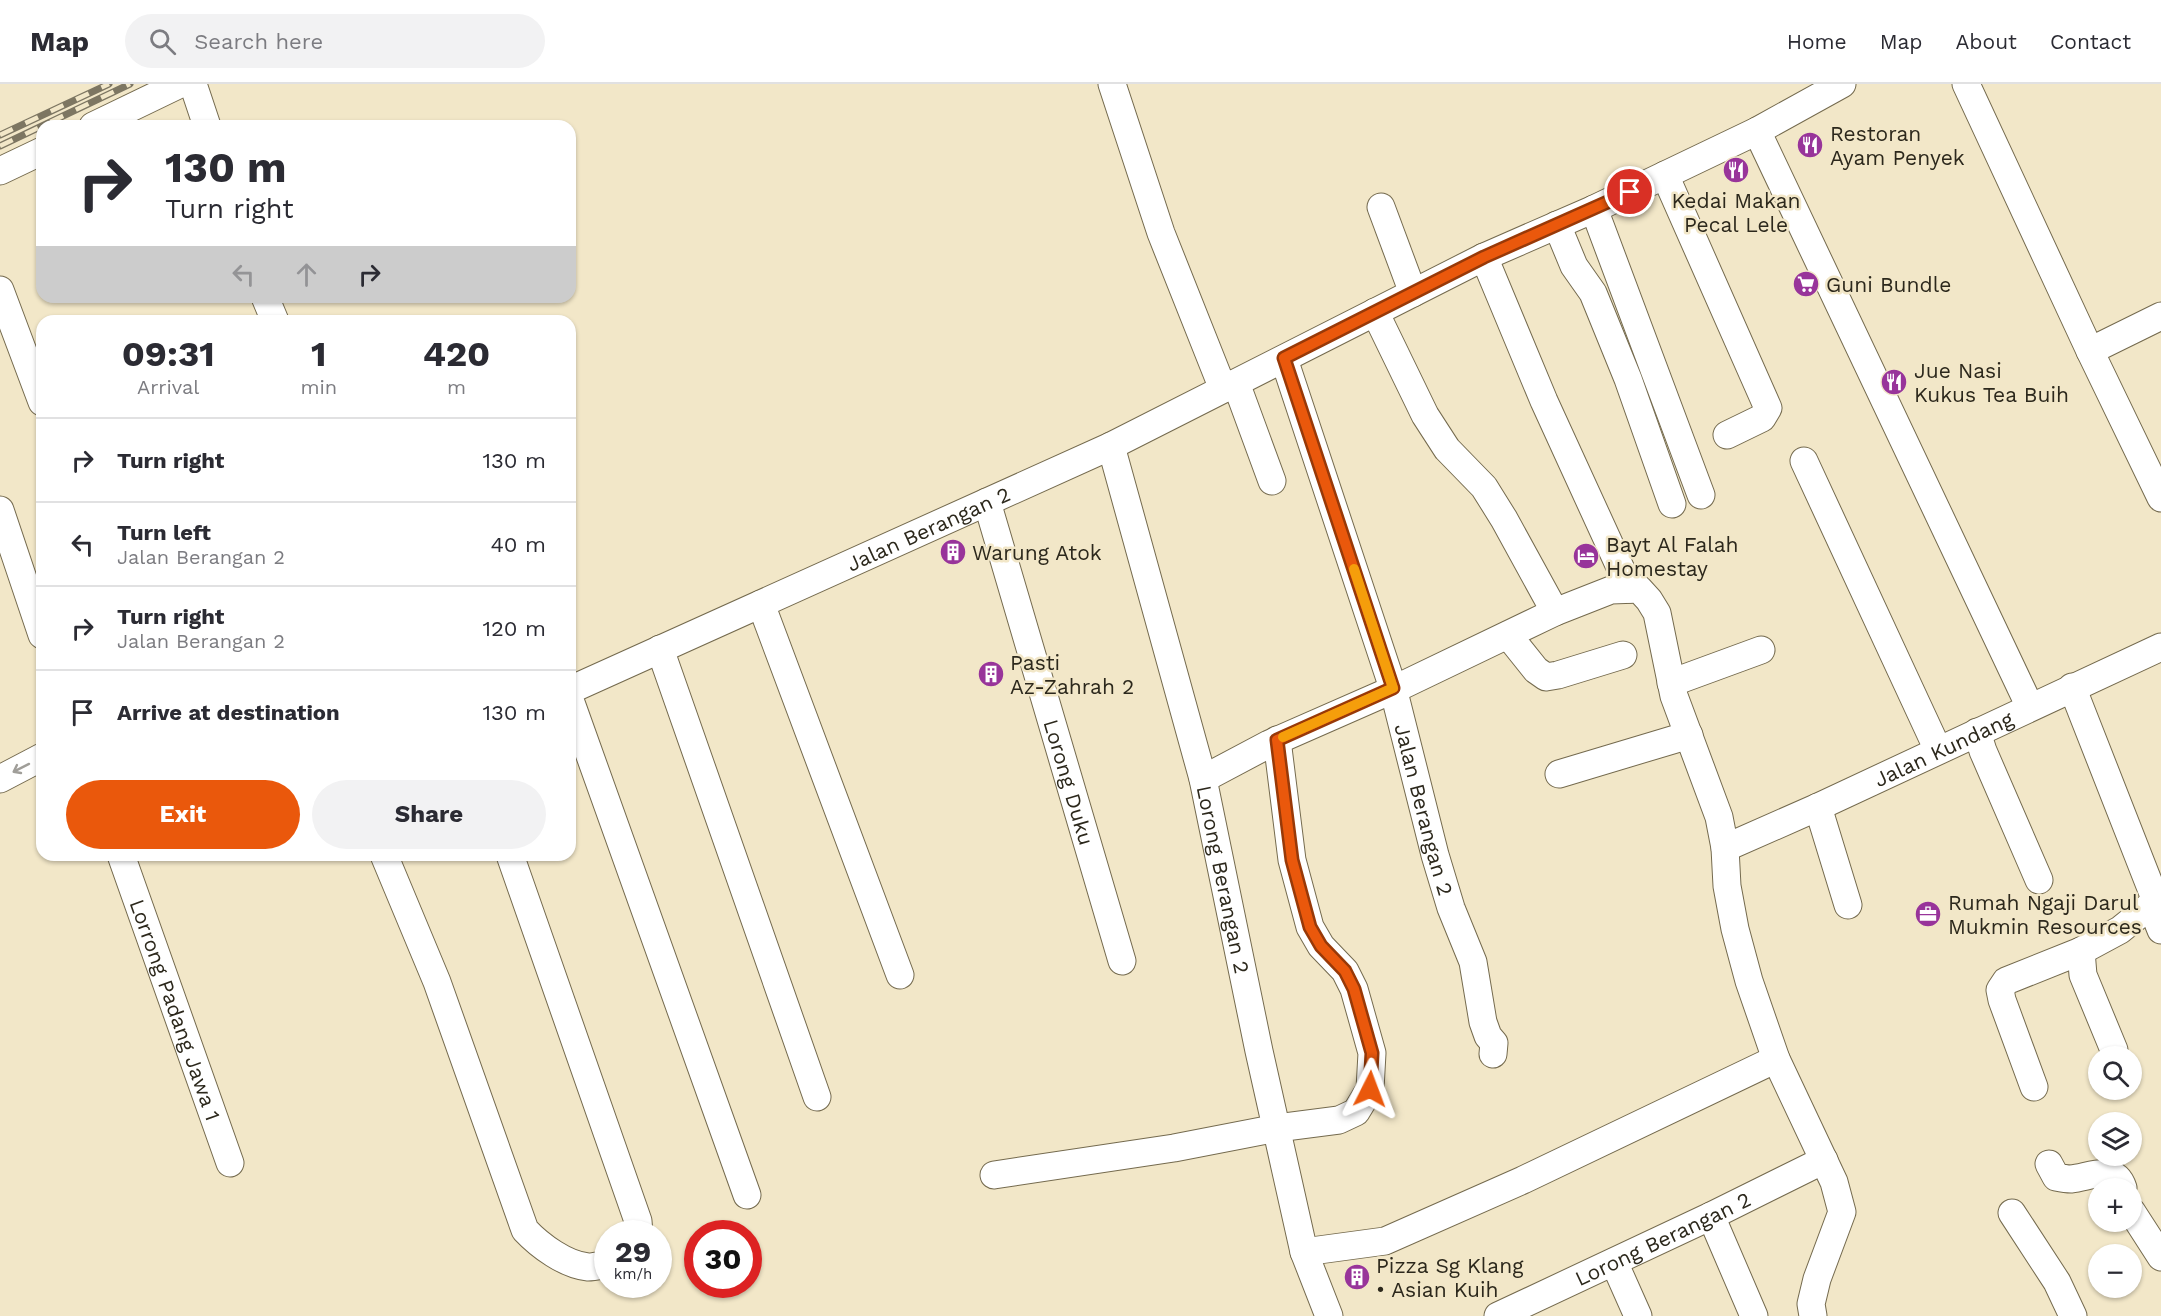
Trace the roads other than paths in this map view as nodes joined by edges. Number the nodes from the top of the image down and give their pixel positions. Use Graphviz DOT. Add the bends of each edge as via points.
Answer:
graph roads {
  1 [pos="180,84"];
  2 [pos="194,84"];
  3 [pos="1112,84"];
  4 [pos="1842,84"];
  5 [pos="1966,84"];
  6 [pos="105,120"];
  7 [pos="205,120"];
  8 [pos="1757,131"];
  9 [pos="36,154"];
  10 [pos="0,171"];
  11 [pos="1665,175"];
  12 [pos="1381,207"];
  13 [pos="1594,209"];
  14 [pos="1557,225"];
  15 [pos="1484,257"];
  16 [pos="0,290"];
  17 [pos="1413,293"];
  18 [pos="1375,312"];
  19 [pos="2161,316"];
  20 [pos="2090,351"];
  21 [pos="1284,358"];
  22 [pos="36,386"];
  23 [pos="1229,386"];
  24 [pos="1727,435"];
  25 [pos="1111,446"];
  26 [pos="1804,461"];
  27 [pos="1272,481"];
  28 [pos="1701,495"];
  29 [pos="2161,498"];
  30 [pos="987,502"];
  31 [pos="1672,504"];
  32 [pos="0,510"];
  33 [pos="1630,589"];
  34 [pos="761,604"];
  35 [pos="1555,612"];
  36 [pos="36,617"];
  37 [pos="1508,634"];
  38 [pos="2161,647"];
  39 [pos="660,649"];
  40 [pos="1761,650"];
  41 [pos="1623,655"];
  42 [pos="1671,683"];
  43 [pos="576,687"];
  44 [pos="2072,687"];
  45 [pos="1393,688"];
  46 [pos="2030,707"];
  47 [pos="576,717"];
  48 [pos="1977,732"];
  49 [pos="1689,735"];
  50 [pos="1277,740"];
  51 [pos="1938,750"];
  52 [pos="36,760"];
  53 [pos="1560,774"];
  54 [pos="0,779"];
  55 [pos="1203,779"];
  56 [pos="1818,807"];
  57 [pos="1725,848"];
  58 [pos="123,861"];
  59 [pos="387,861"];
  60 [pos="512,861"];
  61 [pos="2039,880"];
  62 [pos="1848,905"];
  63 [pos="2156,917"];
  64 [pos="2080,951"];
  65 [pos="1122,961"];
  66 [pos="900,975"];
  67 [pos="2112,1046"];
  68 [pos="1493,1054"];
  69 [pos="1776,1059"];
  70 [pos="2034,1087"];
  71 [pos="817,1097"];
  72 [pos="1277,1128"];
  73 [pos="1824,1160"];
  74 [pos="230,1163"];
  75 [pos="2049,1164"];
  76 [pos="994,1175"];
  77 [pos="2118,1178"];
  78 [pos="747,1195"];
  79 [pos="2012,1212"];
  80 [pos="1711,1216"];
  81 [pos="638,1220"];
  82 [pos="2142,1228"];
  83 [pos="1304,1252"];
  84 [pos="2161,1257"];
  85 [pos="1614,1262"];
  86 [pos="594,1266"];
  87 [pos="1329,1316"];
  88 [pos="1498,1316"];
  89 [pos="1638,1316"];
  90 [pos="1754,1316"];
  91 [pos="1813,1316"];
  92 [pos="2073,1316"];
  1 -- 6 [label="street"];
  2 -- 7 [label="street"];
  3 -- 23 [label="street" via="1161,233"];
  4 -- 8 [label="street, Jalan Berangan 2"];
  5 -- 20 [label="street"];
  8 -- 11 [label="street, Jalan Berangan 2"];
  8 -- 46 [label="street"];
  9 -- 10 [label="street"];
  11 -- 13 [label="street, Jalan Berangan 2"];
  11 -- 24 [label="street" via="1768,408 1762,418"];
  12 -- 17 [label="street"];
  13 -- 14 [label="street, Jalan Berangan 2"];
  13 -- 28 [label="street"];
  14 -- 15 [label="street, Jalan Berangan 2"];
  14 -- 31 [label="street" via="1574,266 1593,293"];
  15 -- 17 [label="street, Jalan Berangan 2"];
  15 -- 33 [label="street" via="1544,401"];
  16 -- 22 [label="street"];
  17 -- 18 [label="street, Jalan Berangan 2"];
  18 -- 21 [label="street, Jalan Berangan 2"];
  18 -- 35 [label="street" via="1425,415 1447,449 1484,487"];
  19 -- 20 [label="street"];
  20 -- 29 [label="street"];
  21 -- 23 [label="street, Jalan Berangan 2"];
  21 -- 45 [label="street, Jalan Berangan 2"];
  23 -- 25 [label="street, Jalan Berangan 2"];
  23 -- 27 [label="street"];
  25 -- 30 [label="street, Jalan Berangan 2"];
  25 -- 55 [label="street, Lorong Berangan 2"];
  26 -- 51 [label="street"];
  30 -- 34 [label="street, Jalan Berangan 2"];
  30 -- 65 [label="street, Lorong Duku"];
  32 -- 36 [label="street"];
  33 -- 35 [label="street" via="1611,590"];
  33 -- 42 [label="street" via="1639,589 1657,613"];
  34 -- 39 [label="street, Jalan Berangan 2"];
  34 -- 66 [label="street"];
  35 -- 37 [label="street"];
  37 -- 41 [label="street" via="1546,677"];
  37 -- 45 [label="street"];
  38 -- 44 [label="street, Jalan Kundang"];
  39 -- 43 [label="street, Jalan Berangan 2"];
  39 -- 71 [label="street"];
  40 -- 42 [label="street"];
  42 -- 49 [label="street"];
  44 -- 46 [label="street, Jalan Kundang"];
  44 -- 63 [label="street" via="2150,884"];
  45 -- 50 [label="street"];
  45 -- 68 [label="street, Jalan Berangan 2" via="1438,865 1473,962 1483,1022 1494,1043"];
  46 -- 48 [label="street, Jalan Kundang"];
  47 -- 78 [label="street"];
  48 -- 51 [label="street, Jalan Kundang"];
  48 -- 61 [label="street"];
  49 -- 53 [label="street"];
  49 -- 57 [label="street" via="1719,817"];
  50 -- 55 [label="street"];
  50 -- 72 [label="street" via="1292,860 1310,927 1321,946 1345,971 1354,989 1372,1053 1370,1089 1356,1112 1340,1120"];
  51 -- 56 [label="street, Jalan Kundang"];
  52 -- 54 [label="street, one-way"];
  55 -- 72 [label="street, Lorong Berangan 2"];
  56 -- 57 [label="street, Jalan Kundang"];
  56 -- 62 [label="street"];
  57 -- 69 [label="street" via="1735,929"];
  58 -- 74 [label="street, Lorrong Padang Jawa 1"];
  59 -- 86 [label="street" via="437,982 525,1230 540,1246 568,1260"];
  60 -- 81 [label="street"];
  63 -- 64 [label="street"];
  64 -- 67 [label="street" via="2084,975"];
  64 -- 70 [label="street" via="2006,981 2000,990"];
  69 -- 73 [label="street"];
  69 -- 83 [label="street" via="1386,1241"];
  72 -- 76 [label="street"];
  72 -- 83 [label="street, Lorong Berangan 2"];
  73 -- 80 [label="street, Lorong Berangan 2"];
  73 -- 91 [label="street" via="1842,1212 1817,1279 1811,1304"];
  75 -- 77 [label="street" via="2056,1177 2070,1179 2104,1173"];
  79 -- 92 [label="street" via="2057,1282"];
  80 -- 85 [label="street, Lorong Berangan 2"];
  80 -- 90 [label="street"];
  82 -- 84 [label="street"];
  83 -- 87 [label="street, Lorong Berangan 2"];
  85 -- 88 [label="street, Lorong Berangan 2"];
  85 -- 89 [label="street"];
}
